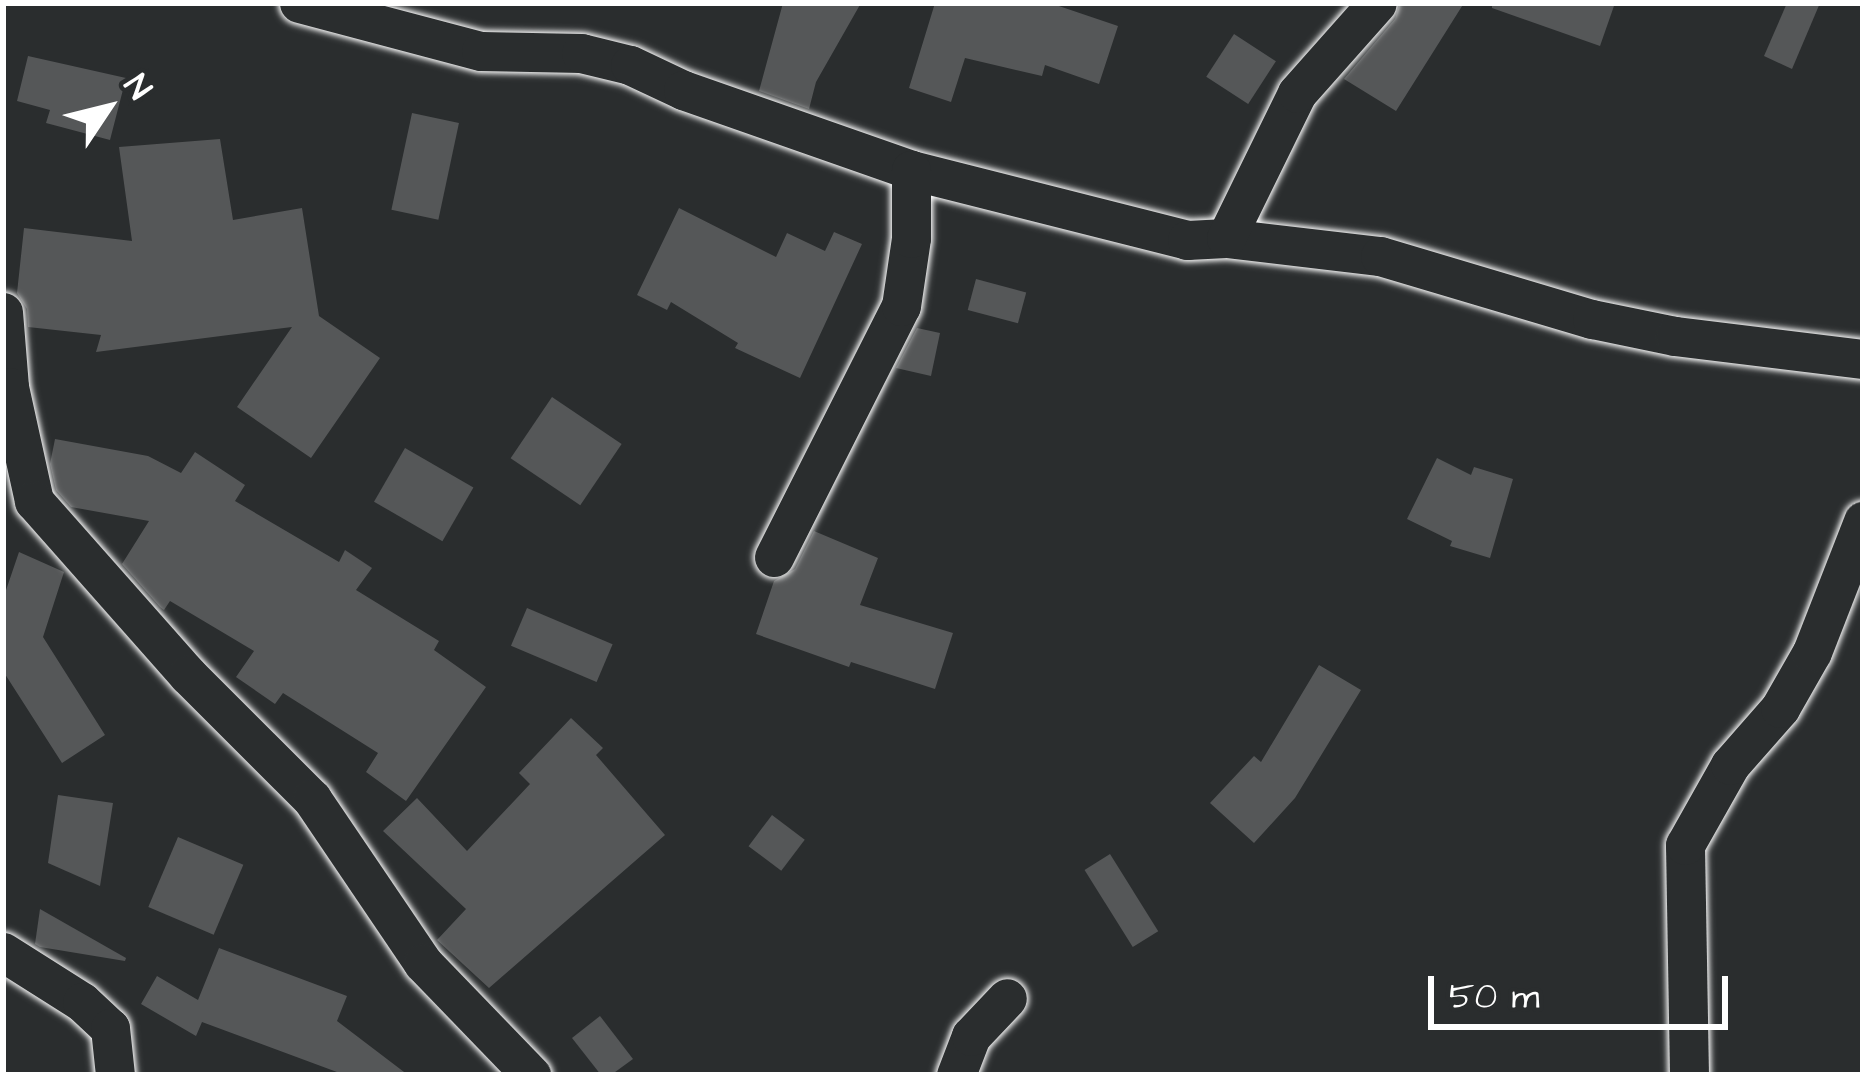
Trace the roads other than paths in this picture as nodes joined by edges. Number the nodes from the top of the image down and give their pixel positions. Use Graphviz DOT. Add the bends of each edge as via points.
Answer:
graph roads {
  1 [pos="299,3"];
  2 [pos="1377,3"];
  3 [pos="911,170"];
  4 [pos="1226,238"];
  5 [pos="3,312"];
  6 [pos="1863,359"];
  7 [pos="1863,521"];
  8 [pos="774,557"];
  9 [pos="3,952"];
  10 [pos="1007,998"];
  11 [pos="115,1075"];
  12 [pos="531,1075"];
  13 [pos="956,1075"];
  14 [pos="1688,1075"];
  1 -- 3 [label="street" via="481,52 581,52 630,64"];
  2 -- 4 [label="street" via="1297,94"];
  3 -- 4 [label="street" via="1186,239"];
  3 -- 8 [label="street" via="901,306"];
  4 -- 6 [label="street" via="1379,256 1675,336"];
  5 -- 12 [label="street" via="9,387 34,501 188,675 312,799 424,963"];
  7 -- 14 [label="street" via="1812,652 1780,708 1730,765 1685,844"];
  9 -- 11 [label="street" via="110,1028"];
  10 -- 13 [label="street" via="971,1036"];
}
